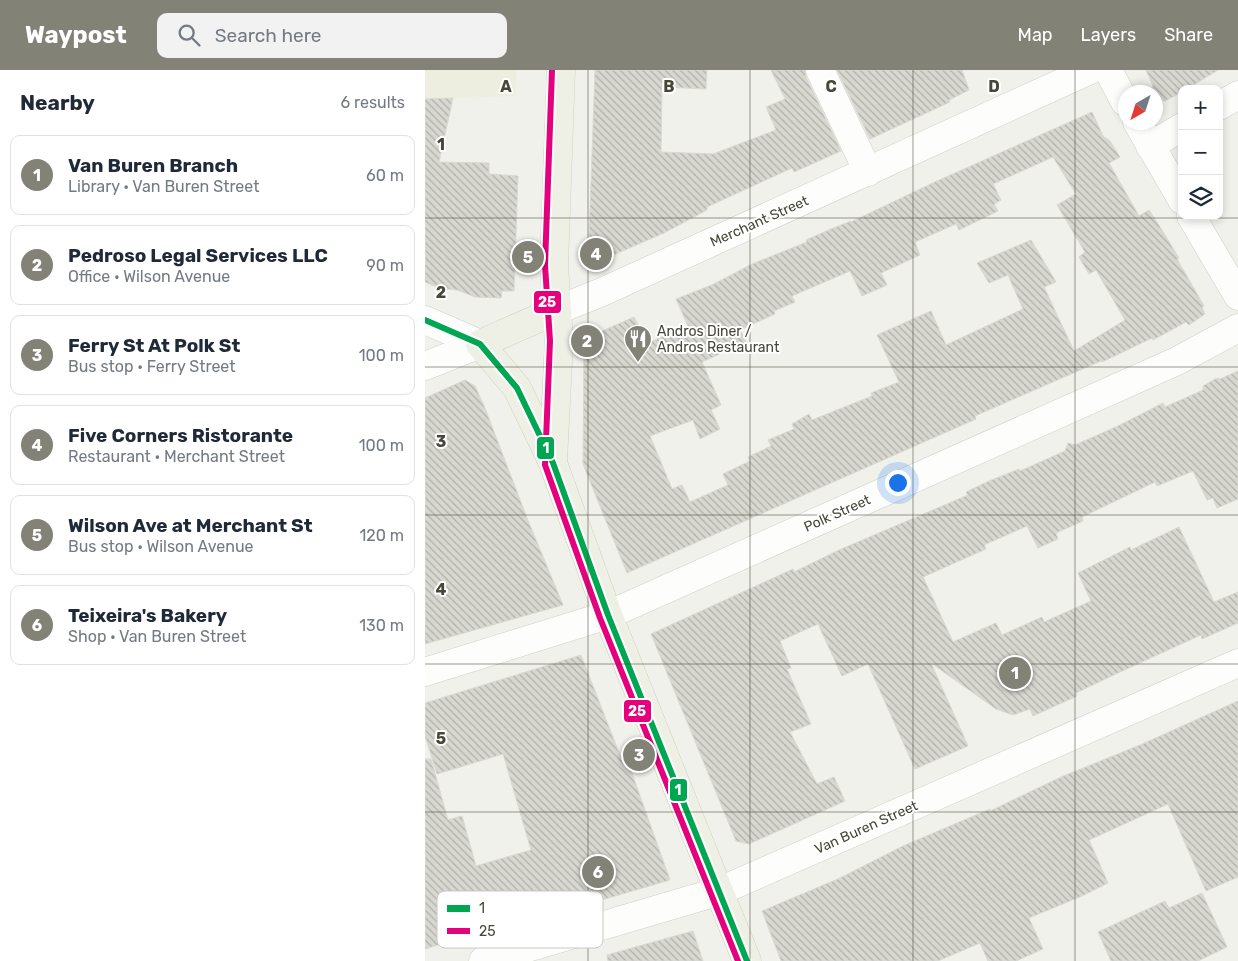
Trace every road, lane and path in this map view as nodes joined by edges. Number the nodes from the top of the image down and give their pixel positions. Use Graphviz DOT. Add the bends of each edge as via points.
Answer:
graph roads {
  1 [pos="561,70"];
  2 [pos="821,70"];
  3 [pos="1090,70"];
  4 [pos="1108,70"];
  5 [pos="1118,89"];
  6 [pos="1238,95"];
  7 [pos="1223,104"];
  8 [pos="1178,128"];
  9 [pos="1143,134"];
  10 [pos="868,172"];
  11 [pos="1178,193"];
  12 [pos="1193,220"];
  13 [pos="1238,296"];
  14 [pos="555,311"];
  15 [pos="425,320"];
  16 [pos="1238,328"];
  17 [pos="480,344"];
  18 [pos="425,366"];
  19 [pos="553,463"];
  20 [pos="608,616"];
  21 [pos="1238,663"];
  22 [pos="425,672"];
  23 [pos="720,891"];
  24 [pos="603,926"];
  25 [pos="527,948"];
  26 [pos="483,961"];
  27 [pos="747,961"];
  1 -- 14 [label="main road" via="553,265"];
  2 -- 10 [label="street"];
  3 -- 10 [label="street, Merchant Street"];
  4 -- 5 [label="street"];
  6 -- 7 [label="street"];
  8 -- 9 [label="street"];
  9 -- 11 [label="street"];
  10 -- 14 [label="street, Merchant Street"];
  12 -- 13 [label="street"];
  14 -- 17 [label="main road, Merchant Street"];
  14 -- 19 [label="main road" via="559,341"];
  15 -- 17 [label="street"];
  16 -- 20 [label="street, Polk Street" via="1168,365"];
  17 -- 18 [label="street, Merchant Street"];
  17 -- 19 [label="main road" via="517,388"];
  19 -- 20 [label="main road"];
  20 -- 22 [label="street, Polk Street"];
  20 -- 23 [label="main road"];
  21 -- 23 [label="street, Van Buren Street"];
  23 -- 24 [label="street, Van Buren Street"];
  23 -- 27 [label="main road"];
  25 -- 26 [label="street, Van Buren Street"];
}
